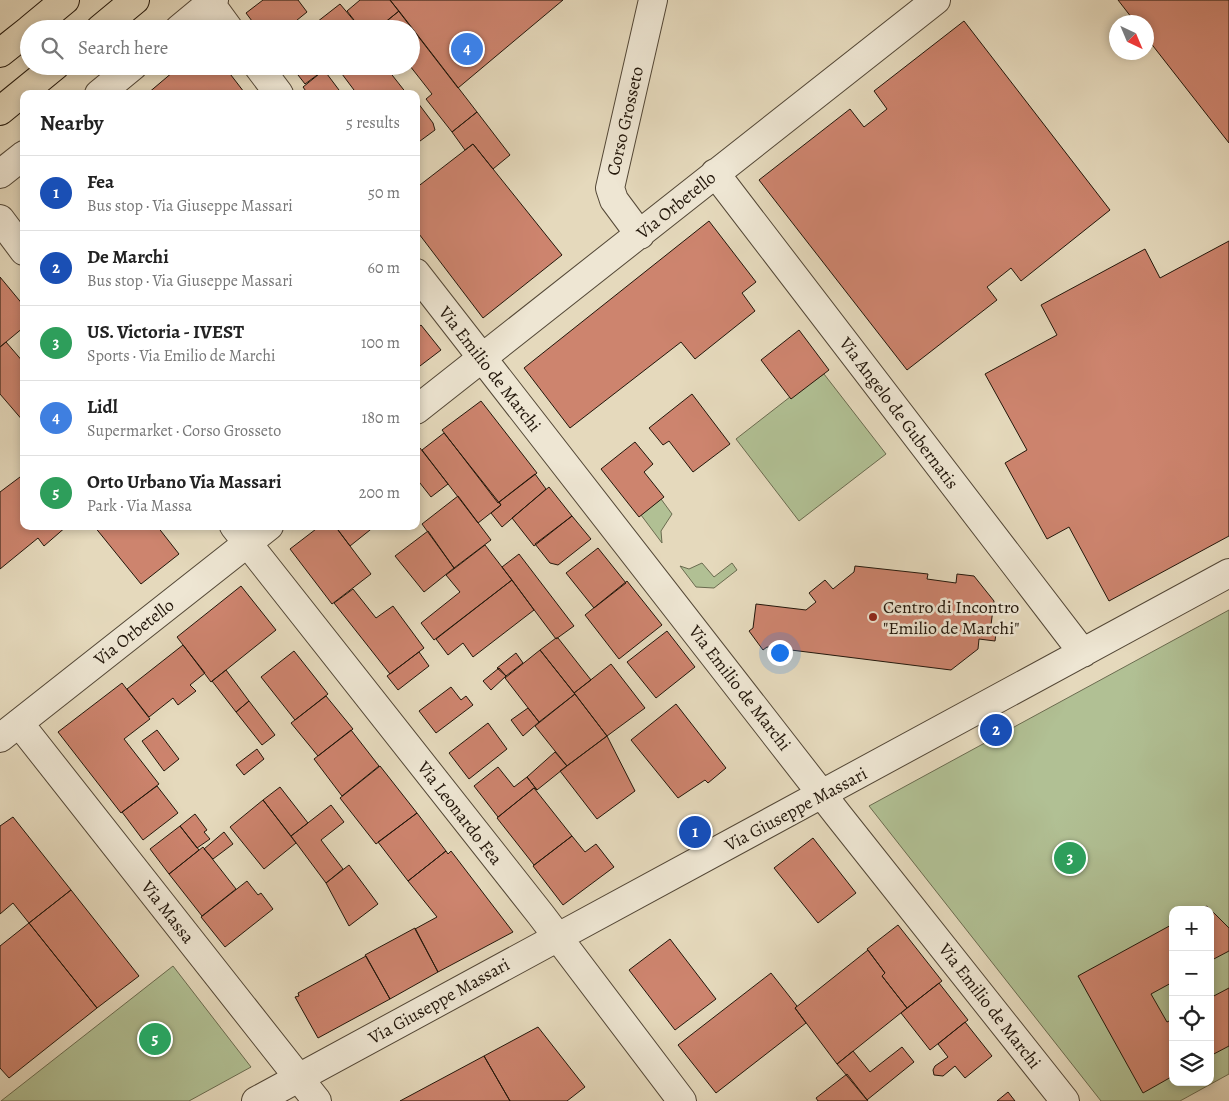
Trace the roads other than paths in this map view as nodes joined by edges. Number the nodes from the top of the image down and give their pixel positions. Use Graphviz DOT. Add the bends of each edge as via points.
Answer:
graph roads {
  1 [pos="65,0"];
  2 [pos="135,0"];
  3 [pos="653,0"];
  4 [pos="936,0"];
  5 [pos="212,2"];
  6 [pos="40,20"];
  7 [pos="111,20"];
  8 [pos="190,20"];
  9 [pos="224,20"];
  10 [pos="20,36"];
  11 [pos="0,53"];
  12 [pos="44,75"];
  13 [pos="122,75"];
  14 [pos="265,75"];
  15 [pos="26,90"];
  16 [pos="104,90"];
  17 [pos="276,90"];
  18 [pos="20,95"];
  19 [pos="0,111"];
  20 [pos="20,158"];
  21 [pos="715,173"];
  22 [pos="0,174"];
  23 [pos="0,219"];
  24 [pos="640,235"];
  25 [pos="20,245"];
  26 [pos="420,278"];
  27 [pos="482,359"];
  28 [pos="420,407"];
  29 [pos="257,530"];
  30 [pos="241,535"];
  31 [pos="1229,573"];
  32 [pos="1083,653"];
  33 [pos="10,731"];
  34 [pos="823,795"];
  35 [pos="557,936"];
  36 [pos="298,1078"];
  37 [pos="256,1101"];
  38 [pos="317,1101"];
  39 [pos="682,1101"];
  40 [pos="1065,1101"];
  1 -- 6 [label="main road"];
  2 -- 7 [label="main road"];
  3 -- 24 [label="street, Corso Grosseto" via="610,182 614,200"];
  4 -- 21 [label="street, Via Orbetello"];
  5 -- 8 [label="street"];
  5 -- 9 [label="street"];
  10 -- 11 [label="main road"];
  12 -- 15 [label="main road"];
  13 -- 16 [label="street"];
  14 -- 17 [label="street"];
  18 -- 19 [label="main road"];
  20 -- 22 [label="street"];
  21 -- 24 [label="street, Via Orbetello"];
  21 -- 32 [label="street, Via Angelo de Gubernatis"];
  23 -- 25 [label="street"];
  24 -- 27 [label="street, Via Orbetello"];
  26 -- 27 [label="street, Via Emilio de Marchi"];
  27 -- 28 [label="street, Via Orbetello"];
  27 -- 34 [label="street, Via Emilio de Marchi"];
  29 -- 30 [label="street, Via Orbetello"];
  30 -- 33 [label="street, Via Orbetello"];
  30 -- 35 [label="street, Via Leonardo Fea"];
  31 -- 32 [label="street, Via Giuseppe Massari"];
  32 -- 34 [label="street, Via Giuseppe Massari"];
  33 -- 36 [label="street, Via Massa"];
  34 -- 35 [label="street, Via Giuseppe Massari"];
  34 -- 40 [label="street, Via Emilio de Marchi"];
  35 -- 36 [label="street, Via Giuseppe Massari"];
  35 -- 39 [label="street, Via Leonardo Fea"];
  36 -- 37 [label="street, Via Giuseppe Massari"];
  36 -- 38 [label="street, Via Massa"];
}
